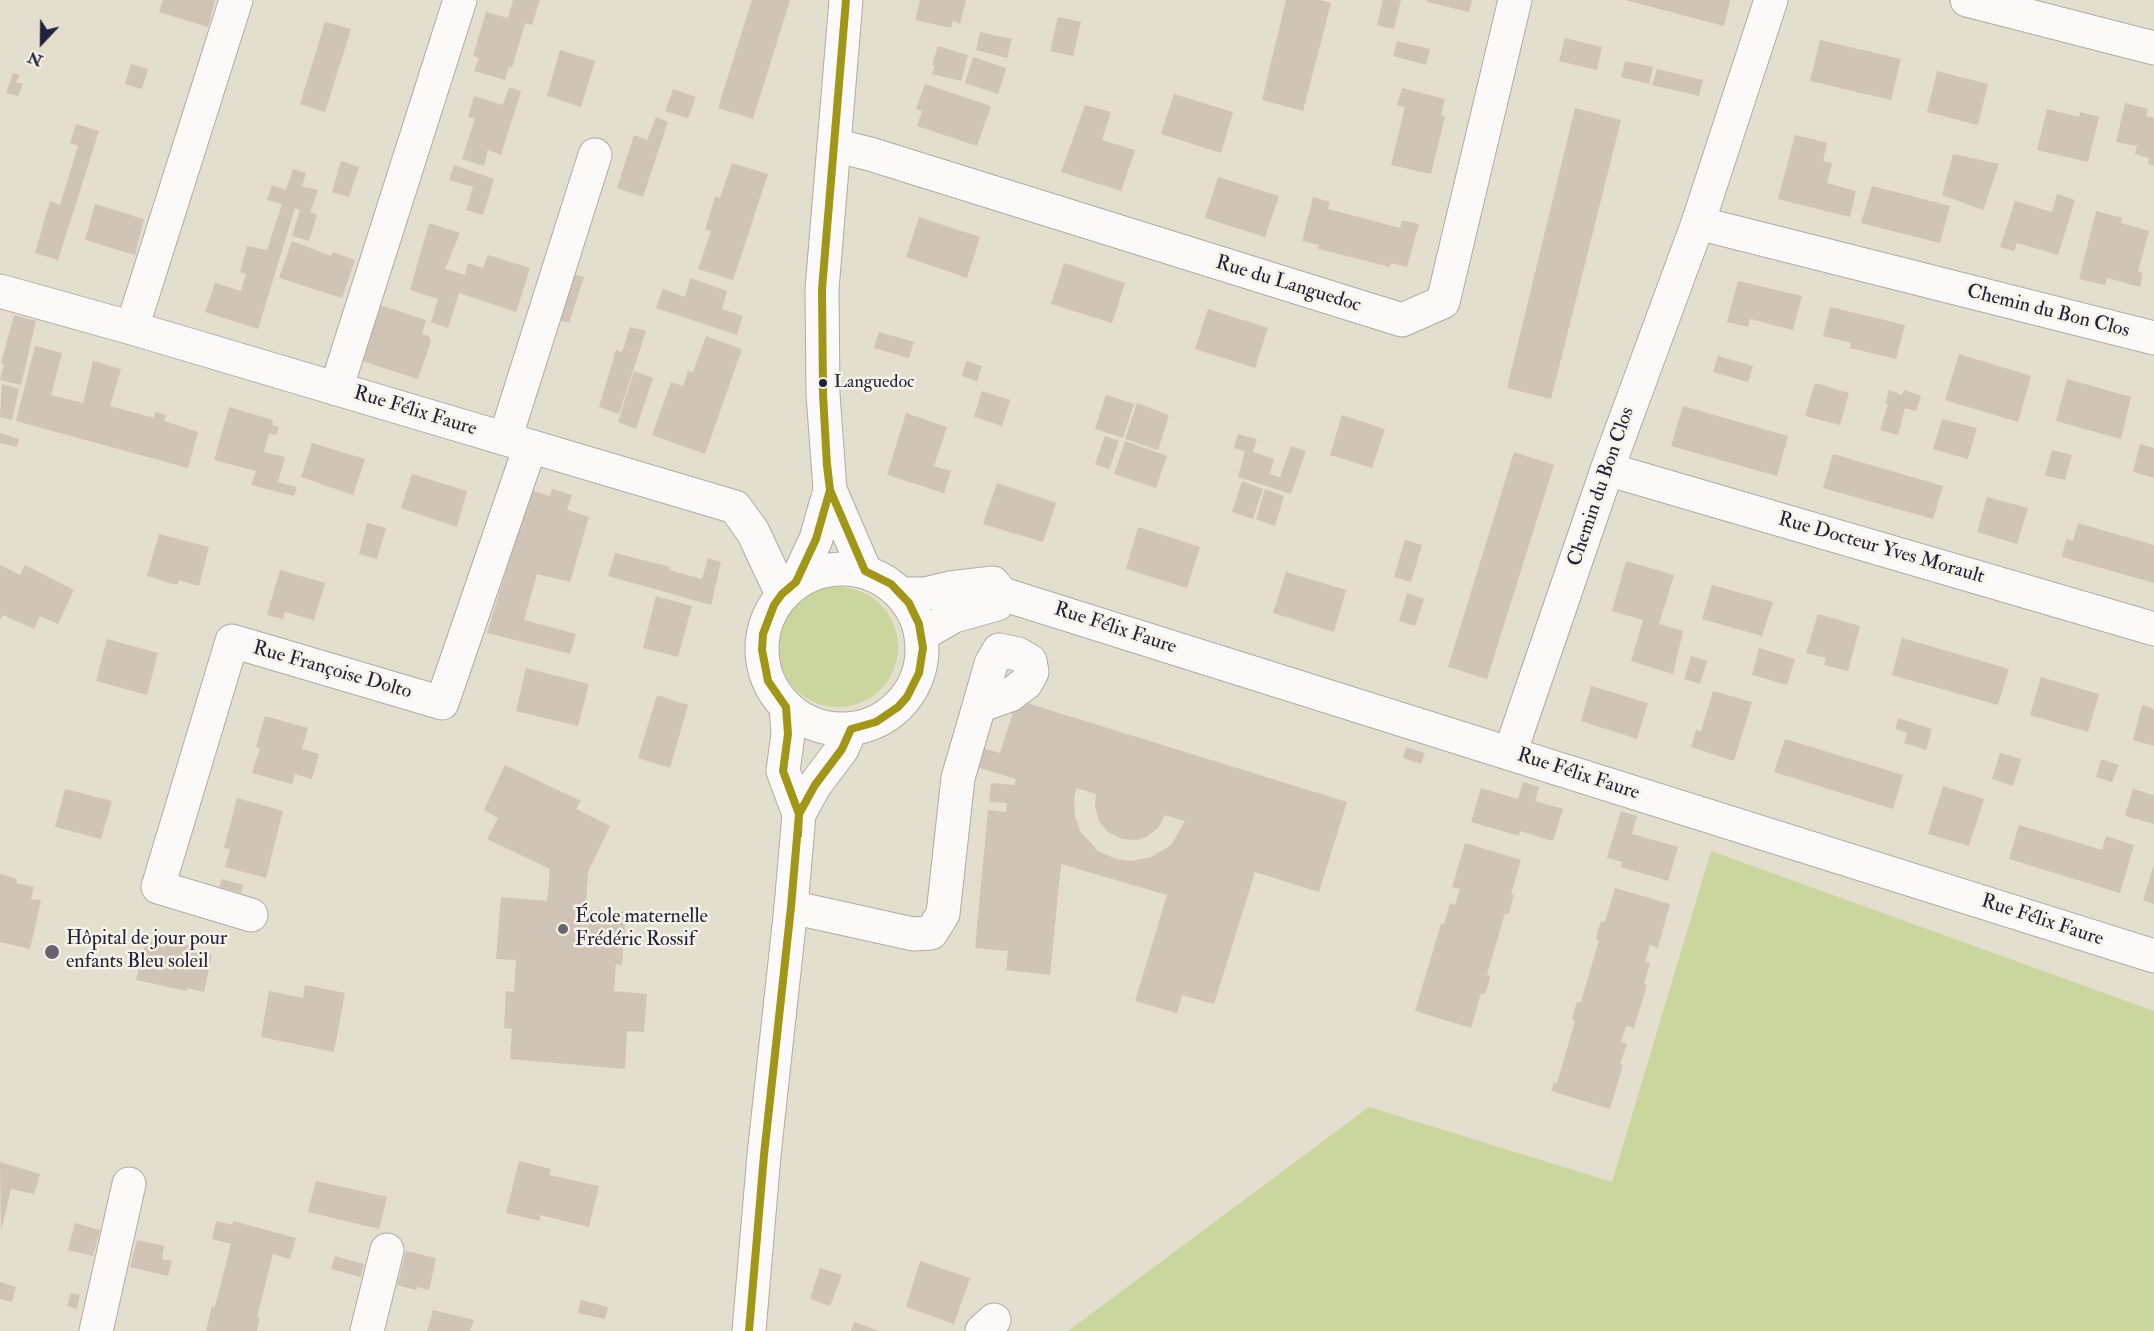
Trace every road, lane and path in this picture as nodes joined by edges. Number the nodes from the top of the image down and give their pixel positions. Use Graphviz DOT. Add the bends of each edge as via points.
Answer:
graph roads {
  1 [pos="236,0"];
  2 [pos="460,0"];
  3 [pos="846,0"];
  4 [pos="1515,0"];
  5 [pos="1771,0"];
  6 [pos="1967,0"];
  7 [pos="2154,48"];
  8 [pos="834,145"];
  9 [pos="595,155"];
  10 [pos="1698,223"];
  11 [pos="0,291"];
  12 [pos="132,328"];
  13 [pos="2154,339"];
  14 [pos="336,389"];
  15 [pos="517,443"];
  16 [pos="1608,467"];
  17 [pos="830,490"];
  18 [pos="865,571"];
  19 [pos="789,588"];
  20 [pos="902,594"];
  21 [pos="1002,594"];
  22 [pos="2154,629"];
  23 [pos="921,635"];
  24 [pos="979,706"];
  25 [pos="786,707"];
  26 [pos="851,729"];
  27 [pos="1510,753"];
  28 [pos="800,814"];
  29 [pos="791,907"];
  30 [pos="251,915"];
  31 [pos="2154,957"];
  32 [pos="129,1184"];
  33 [pos="387,1250"];
  34 [pos="96,1331"];
  35 [pos="367,1331"];
  36 [pos="749,1331"];
  1 -- 12 [label="street"];
  2 -- 14 [label="street"];
  3 -- 8 [label="street"];
  4 -- 8 [label="street, Rue du Languedoc" via="1443,302 1402,320"];
  5 -- 10 [label="street, Chemin du Bon Clos"];
  6 -- 7 [label="street"];
  8 -- 17 [label="street" via="822,289 823,394"];
  9 -- 15 [label="street"];
  10 -- 13 [label="street, Chemin du Bon Clos"];
  10 -- 16 [label="street, Chemin du Bon Clos"];
  11 -- 12 [label="street, Rue Félix Faure"];
  12 -- 14 [label="street, Rue Félix Faure"];
  14 -- 15 [label="street, Rue Félix Faure"];
  15 -- 19 [label="street, Rue Félix Faure" via="735,507"];
  15 -- 30 [label="street, Rue Françoise Dolto" via="442,703 232,641 158,887"];
  16 -- 22 [label="street, Rue Docteur Yves Morault"];
  16 -- 27 [label="street, Chemin du Bon Clos"];
  17 -- 18 [label="street"];
  17 -- 19 [label="street" via="816,540"];
  18 -- 19 [label="street" via="829,569"];
  18 -- 20 [label="street"];
  19 -- 25 [label="street" via="767,619 762,650 768,681"];
  20 -- 21 [label="street, Rue Félix Faure" via="925,594 993,582"];
  20 -- 23 [label="street"];
  21 -- 23 [label="street" via="997,604 954,616"];
  21 -- 27 [label="street, Rue Félix Faure"];
  23 -- 26 [label="street" via="919,673 907,697 876,722"];
  24 -- 29 [label="street" via="958,778 943,914 931,933 913,934"];
  25 -- 26 [label="street" via="817,725"];
  25 -- 28 [label="street" via="788,734 783,771"];
  26 -- 28 [label="street"];
  27 -- 31 [label="street, Rue Félix Faure"];
  28 -- 29 [label="street"];
  29 -- 36 [label="street"];
  32 -- 34 [label="street"];
  33 -- 35 [label="street"];
}
